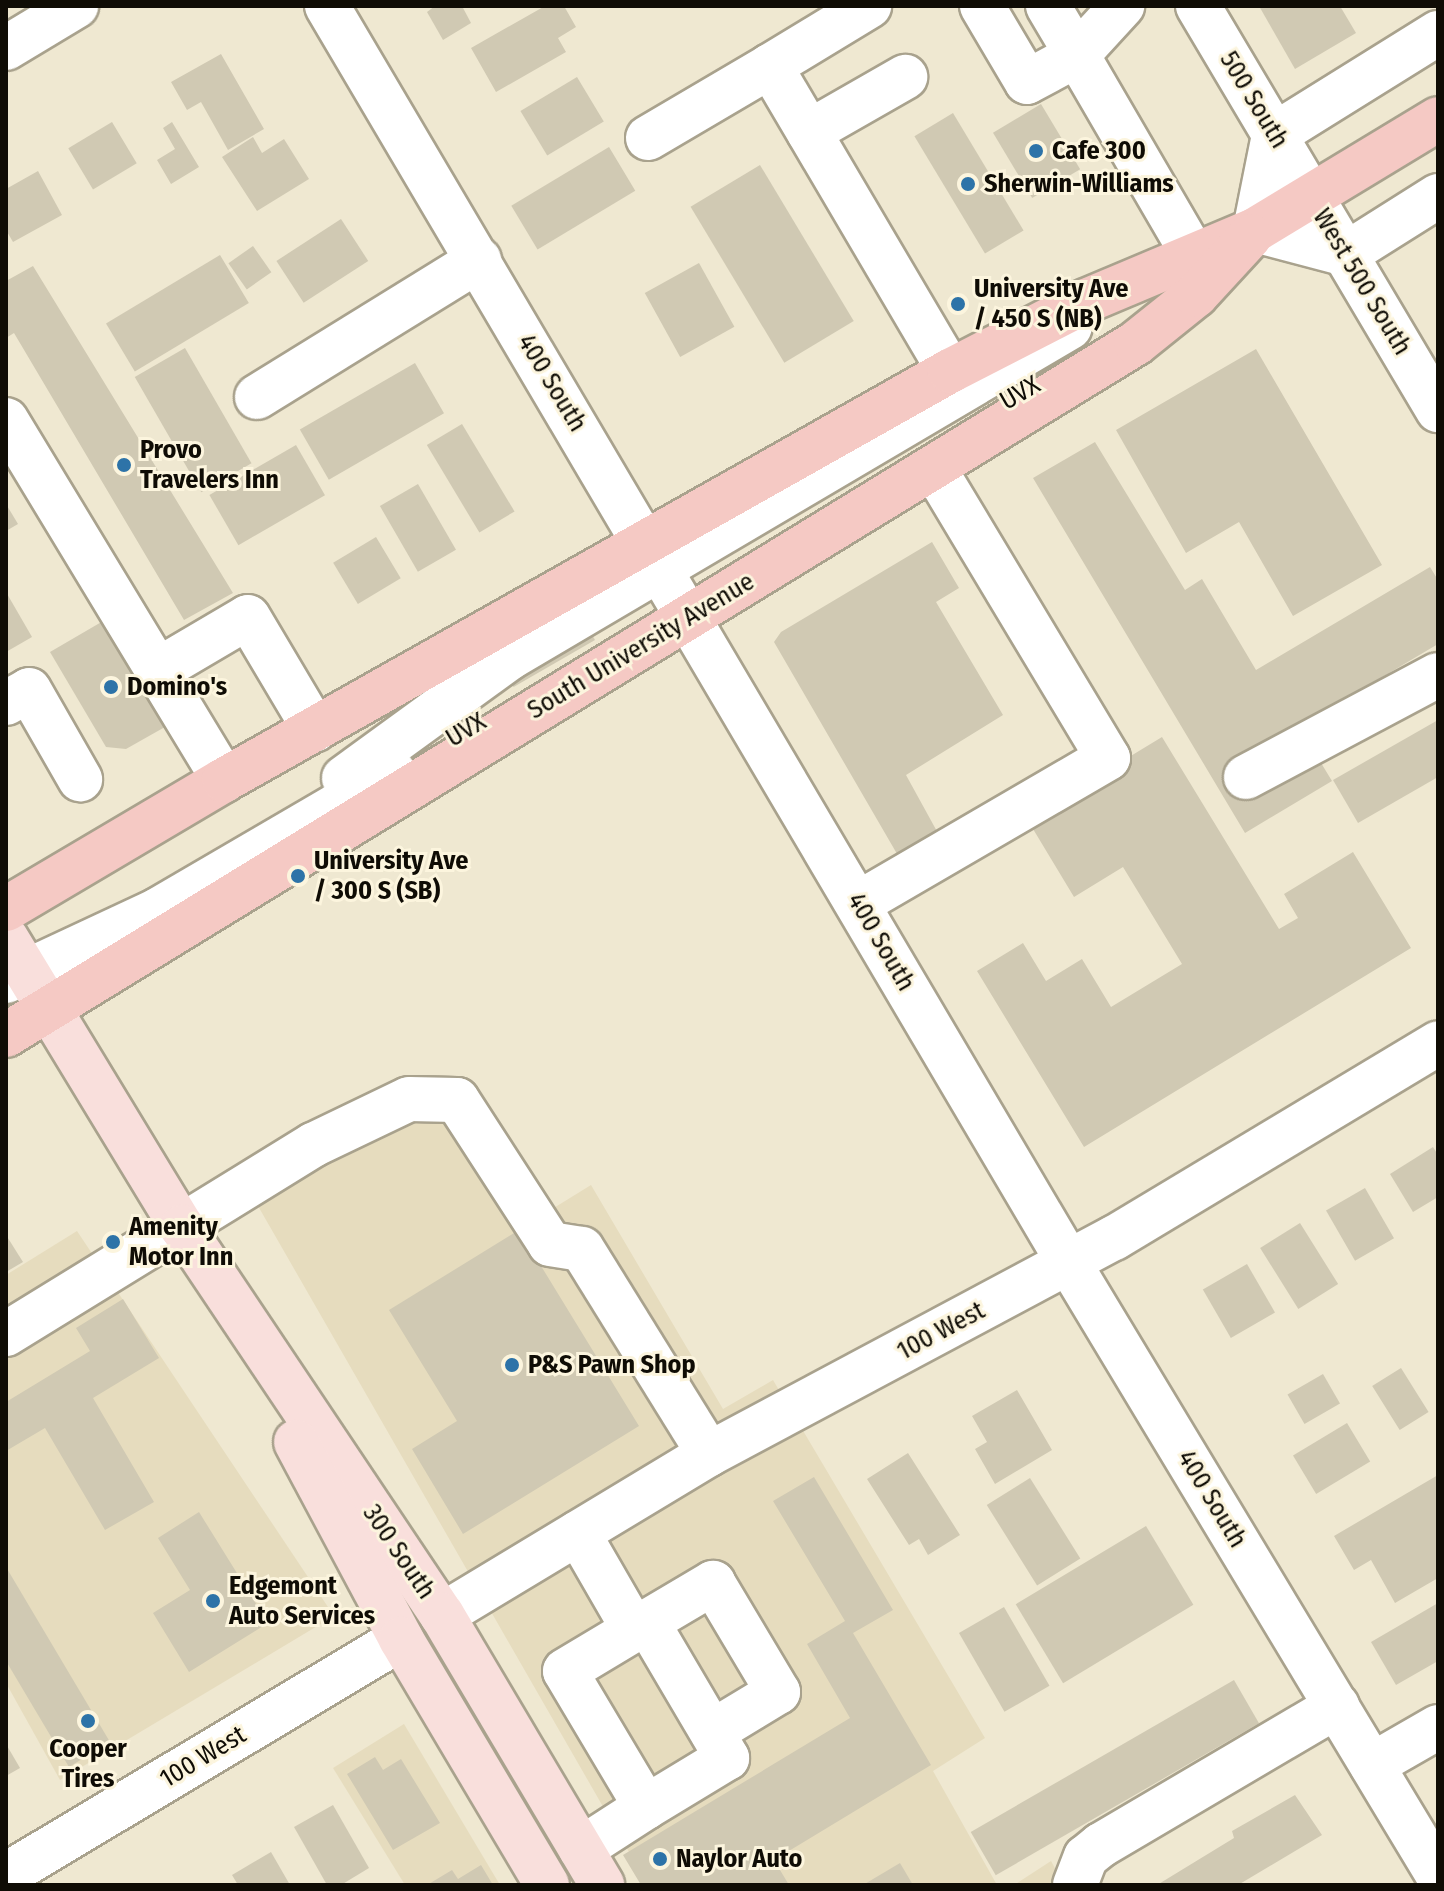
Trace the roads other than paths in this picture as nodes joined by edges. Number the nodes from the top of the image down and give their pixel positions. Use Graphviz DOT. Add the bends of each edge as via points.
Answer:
graph roads {
  1 [pos="76,6"];
  2 [pos="327,6"];
  3 [pos="869,6"];
  4 [pos="982,6"];
  5 [pos="1048,6"];
  6 [pos="1122,6"];
  7 [pos="1198,6"];
  8 [pos="1438,33"];
  9 [pos="6,48"];
  10 [pos="1077,55"];
  11 [pos="770,66"];
  12 [pos="905,77"];
  13 [pos="1438,119"];
  14 [pos="809,132"];
  15 [pos="1274,135"];
  16 [pos="648,138"];
  17 [pos="1311,195"];
  18 [pos="1438,196"];
  19 [pos="1255,230"];
  20 [pos="1193,254"];
  21 [pos="1346,254"];
  22 [pos="479,260"];
  23 [pos="1136,279"];
  24 [pos="1167,319"];
  25 [pos="950,371"];
  26 [pos="257,397"];
  27 [pos="1438,410"];
  28 [pos="6,420"];
  29 [pos="934,468"];
  30 [pos="670,584"];
  31 [pos="158,670"];
  32 [pos="1438,675"];
  33 [pos="6,703"];
  34 [pos="315,730"];
  35 [pos="1246,777"];
  36 [pos="80,779"];
  37 [pos="224,780"];
  38 [pos="859,903"];
  39 [pos="6,909"];
  40 [pos="13,963"];
  41 [pos="50,1009"];
  42 [pos="6,1035"];
  43 [pos="1438,1043"];
  44 [pos="182,1227"];
  45 [pos="1069,1263"];
  46 [pos="6,1334"];
  47 [pos="709,1454"];
  48 [pos="578,1533"];
  49 [pos="442,1615"];
  50 [pos="641,1626"];
  51 [pos="401,1639"];
  52 [pos="1337,1706"];
  53 [pos="1438,1727"];
  54 [pos="712,1732"];
  55 [pos="1372,1765"];
  56 [pos="646,1807"];
  57 [pos="592,1867"];
  58 [pos="6,1875"];
  59 [pos="1438,1875"];
  60 [pos="547,1885"];
  61 [pos="1075,1885"];
  1 -- 9 [label="street"];
  2 -- 22 [label="street, 400 South"];
  3 -- 11 [label="street"];
  4 -- 10 [label="street" via="1027,82"];
  5 -- 10 [label="street"];
  6 -- 10 [label="street"];
  7 -- 15 [label="street, 500 South"];
  8 -- 15 [label="street"];
  10 -- 20 [label="street"];
  11 -- 14 [label="street"];
  11 -- 16 [label="street"];
  12 -- 14 [label="street"];
  13 -- 17 [label="highway, South University Avenue"];
  14 -- 25 [label="street"];
  15 -- 17 [label="street, 500 South"];
  15 -- 19 [label="street"];
  17 -- 19 [label="highway, South University Avenue"];
  17 -- 21 [label="street, West 500 South"];
  18 -- 21 [label="street"];
  19 -- 20 [label="highway, South University Avenue"];
  19 -- 21 [label="street"];
  19 -- 24 [label="highway, South University Avenue"];
  20 -- 23 [label="highway, South University Avenue"];
  21 -- 27 [label="street, West 500 South"];
  22 -- 26 [label="street"];
  22 -- 30 [label="street, 400 South"];
  23 -- 25 [label="highway, South University Avenue"];
  23 -- 30 [label="street, UVX" via="1023,358"];
  24 -- 29 [label="highway, South University Avenue"];
  24 -- 30 [label="street, UVX"];
  25 -- 30 [label="highway, South University Avenue"];
  28 -- 31 [label="street"];
  29 -- 30 [label="highway, South University Avenue"];
  29 -- 38 [label="street" via="1108,758"];
  30 -- 34 [label="highway, South University Avenue"];
  30 -- 38 [label="street, 400 South"];
  30 -- 40 [label="street, UVX" via="204,885"];
  30 -- 41 [label="highway, South University Avenue"];
  31 -- 34 [label="street" via="248,617"];
  31 -- 37 [label="street"];
  32 -- 35 [label="street"];
  33 -- 36 [label="street" via="29,690"];
  34 -- 37 [label="highway, South University Avenue"];
  37 -- 39 [label="highway, South University Avenue"];
  38 -- 45 [label="street, 400 South"];
  40 -- 41 [label="main road, 300 South"];
  41 -- 42 [label="highway, South University Avenue"];
  41 -- 44 [label="main road, 300 South"];
  43 -- 45 [label="street, 100 West"];
  44 -- 46 [label="street"];
  44 -- 47 [label="street" via="313,1145 409,1099 457,1100 550,1244 582,1249"];
  44 -- 49 [label="main road, 300 South"];
  44 -- 51 [label="main road, 300 South"];
  45 -- 47 [label="street, 100 West"];
  45 -- 52 [label="street, 400 South"];
  47 -- 48 [label="street, 100 West"];
  48 -- 49 [label="street, 100 West"];
  48 -- 50 [label="street"];
  49 -- 57 [label="main road, 300 South"];
  50 -- 54 [label="street"];
  50 -- 54 [label="street" via="713,1583 778,1692"];
  50 -- 56 [label="street" via="565,1671"];
  51 -- 58 [label="street, 100 West"];
  51 -- 60 [label="main road, 300 South"];
  52 -- 55 [label="street, 400 South"];
  52 -- 61 [label="street" via="1101,1845 1086,1857"];
  53 -- 55 [label="street"];
  54 -- 56 [label="street" via="727,1758"];
  55 -- 59 [label="street, 400 South"];
  56 -- 57 [label="street"];
}
